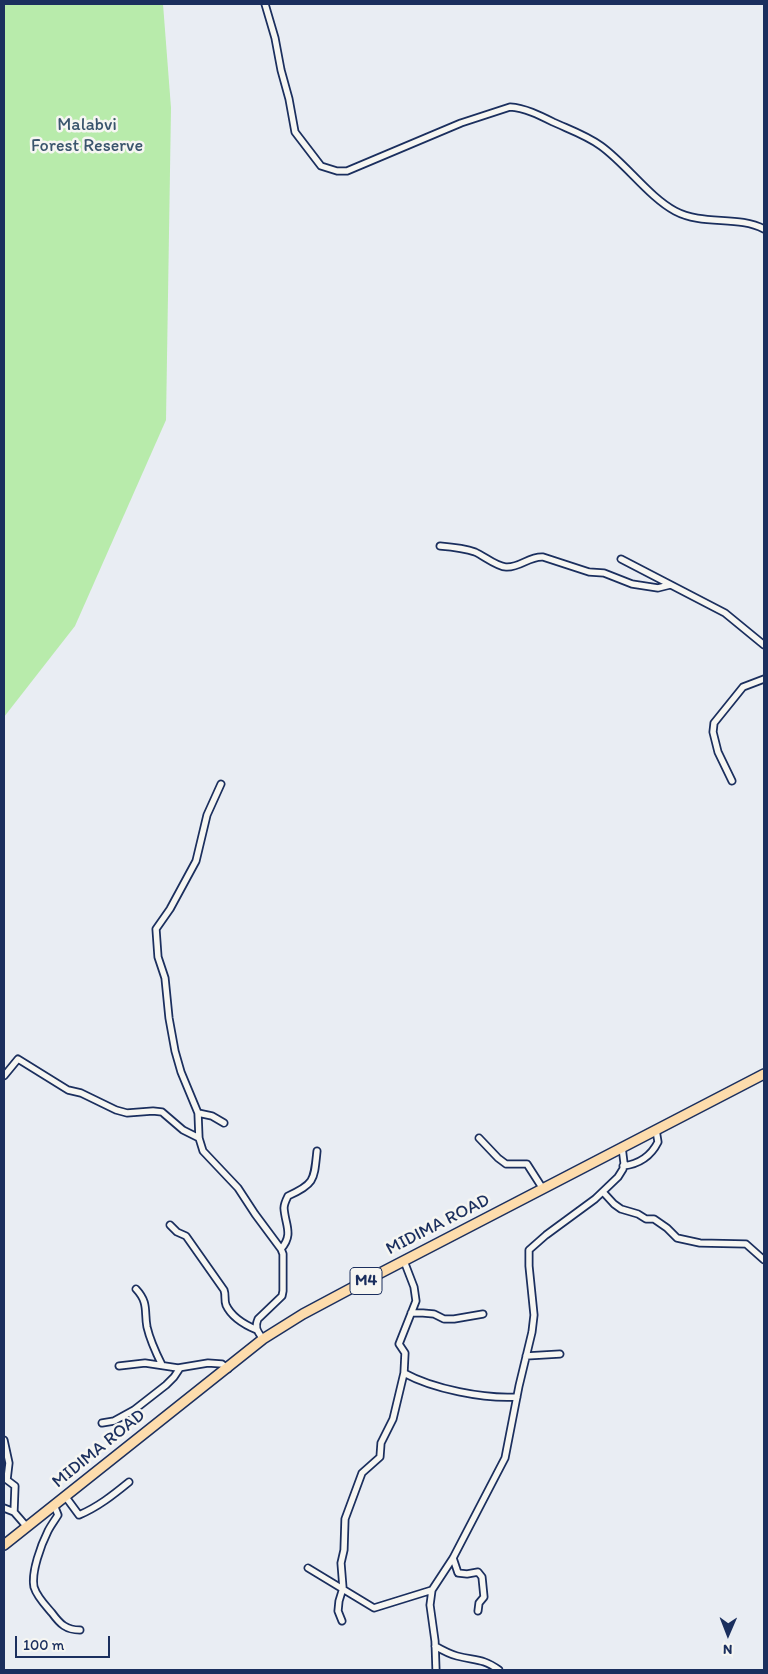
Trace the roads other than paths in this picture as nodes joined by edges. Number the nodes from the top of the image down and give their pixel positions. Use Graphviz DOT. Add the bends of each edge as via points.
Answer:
graph roads {
  1 [pos="265,4"];
  2 [pos="764,229"];
  3 [pos="440,546"];
  4 [pos="621,559"];
  5 [pos="670,585"];
  6 [pos="764,644"];
  7 [pos="764,679"];
  8 [pos="732,781"];
  9 [pos="222,784"];
  10 [pos="764,1074"];
  11 [pos="4,1076"];
  12 [pos="198,1113"];
  13 [pos="224,1123"];
  14 [pos="656,1130"];
  15 [pos="199,1138"];
  16 [pos="479,1138"];
  17 [pos="622,1148"];
  18 [pos="317,1151"];
  19 [pos="624,1166"];
  20 [pos="544,1189"];
  21 [pos="603,1192"];
  22 [pos="170,1225"];
  23 [pos="281,1248"];
  24 [pos="764,1260"];
  25 [pos="404,1261"];
  26 [pos="136,1289"];
  27 [pos="411,1313"];
  28 [pos="483,1314"];
  29 [pos="257,1330"];
  30 [pos="263,1339"];
  31 [pos="560,1354"];
  32 [pos="526,1356"];
  33 [pos="162,1365"];
  34 [pos="119,1366"];
  35 [pos="180,1368"];
  36 [pos="228,1368"];
  37 [pos="404,1373"];
  38 [pos="517,1397"];
  39 [pos="102,1423"];
  40 [pos="4,1440"];
  41 [pos="129,1482"];
  42 [pos="65,1496"];
  43 [pos="54,1505"];
  44 [pos="4,1508"];
  45 [pos="14,1512"];
  46 [pos="27,1527"];
  47 [pos="4,1545"];
  48 [pos="453,1558"];
  49 [pos="308,1568"];
  50 [pos="343,1588"];
  51 [pos="432,1590"];
  52 [pos="478,1611"];
  53 [pos="342,1621"];
  54 [pos="80,1630"];
  55 [pos="435,1646"];
  56 [pos="436,1670"];
  57 [pos="499,1670"];
  1 -- 2 [label="street" via="290,99 294,132 322,166 347,171 461,123 503,109 517,108 533,112 600,145 677,212 703,220 751,224"];
  3 -- 5 [label="street" via="468,550 503,567 543,557 632,584 658,588"];
  4 -- 5 [label="street"];
  5 -- 6 [label="street" via="724,613"];
  7 -- 8 [label="street" via="743,687 714,723 718,752"];
  9 -- 12 [label="street" via="205,822 196,861 156,929 175,1051"];
  10 -- 14 [label="main road, MIDIMA ROAD / M4"];
  11 -- 15 [label="street" via="18,1059 68,1090 116,1110 162,1112 183,1130"];
  12 -- 13 [label="street"];
  12 -- 15 [label="street"];
  14 -- 17 [label="main road, MIDIMA ROAD / M4"];
  14 -- 19 [label="street" via="658,1142 651,1153"];
  15 -- 23 [label="street" via="203,1151 238,1188"];
  16 -- 20 [label="street" via="506,1164 527,1164"];
  17 -- 19 [label="street"];
  17 -- 20 [label="main road, MIDIMA ROAD / M4"];
  18 -- 23 [label="street" via="311,1182 305,1189 288,1196 284,1207 287,1242"];
  19 -- 21 [label="street"];
  20 -- 25 [label="main road, MIDIMA ROAD / M4"];
  21 -- 24 [label="street" via="621,1209 654,1220 677,1238 700,1244 746,1244"];
  21 -- 32 [label="street" via="530,1250 534,1315"];
  22 -- 29 [label="street" via="193,1245 224,1290 225,1304 230,1312"];
  23 -- 29 [label="street" via="283,1291 277,1302 258,1319"];
  25 -- 27 [label="street" via="416,1301"];
  25 -- 30 [label="main road, MIDIMA ROAD / M4" via="303,1314"];
  26 -- 33 [label="street" via="145,1302 148,1328"];
  27 -- 28 [label="street" via="444,1319"];
  27 -- 37 [label="street" via="399,1344 405,1353"];
  29 -- 30 [label="street"];
  30 -- 36 [label="main road, MIDIMA ROAD / M4"];
  31 -- 32 [label="street"];
  32 -- 38 [label="street"];
  33 -- 34 [label="street" via="138,1363"];
  33 -- 35 [label="street"];
  35 -- 36 [label="street" via="208,1363"];
  35 -- 39 [label="street" via="166,1385 134,1410 114,1421"];
  36 -- 42 [label="main road, MIDIMA ROAD / M4"];
  37 -- 38 [label="street" via="426,1384 458,1391 500,1398"];
  37 -- 50 [label="street" via="393,1419 381,1443 380,1457 362,1473 345,1519 341,1563"];
  38 -- 48 [label="street" via="505,1458"];
  40 -- 45 [label="street" via="10,1463 6,1480 16,1490"];
  41 -- 42 [label="street" via="103,1502 79,1514"];
  42 -- 43 [label="main road, MIDIMA ROAD / M4"];
  43 -- 46 [label="main road, MIDIMA ROAD / M4"];
  43 -- 54 [label="street" via="58,1515 37,1562 34,1588 58,1620 69,1630"];
  44 -- 45 [label="street"];
  45 -- 46 [label="street"];
  46 -- 47 [label="main road, MIDIMA ROAD / M4"];
  48 -- 51 [label="street"];
  48 -- 52 [label="street" via="458,1573 478,1572 482,1577 484,1597"];
  49 -- 50 [label="street"];
  50 -- 51 [label="street" via="374,1608"];
  50 -- 53 [label="street" via="338,1611"];
  51 -- 55 [label="street" via="430,1605"];
  55 -- 56 [label="street"];
  55 -- 57 [label="street" via="458,1656 488,1662"];
}
